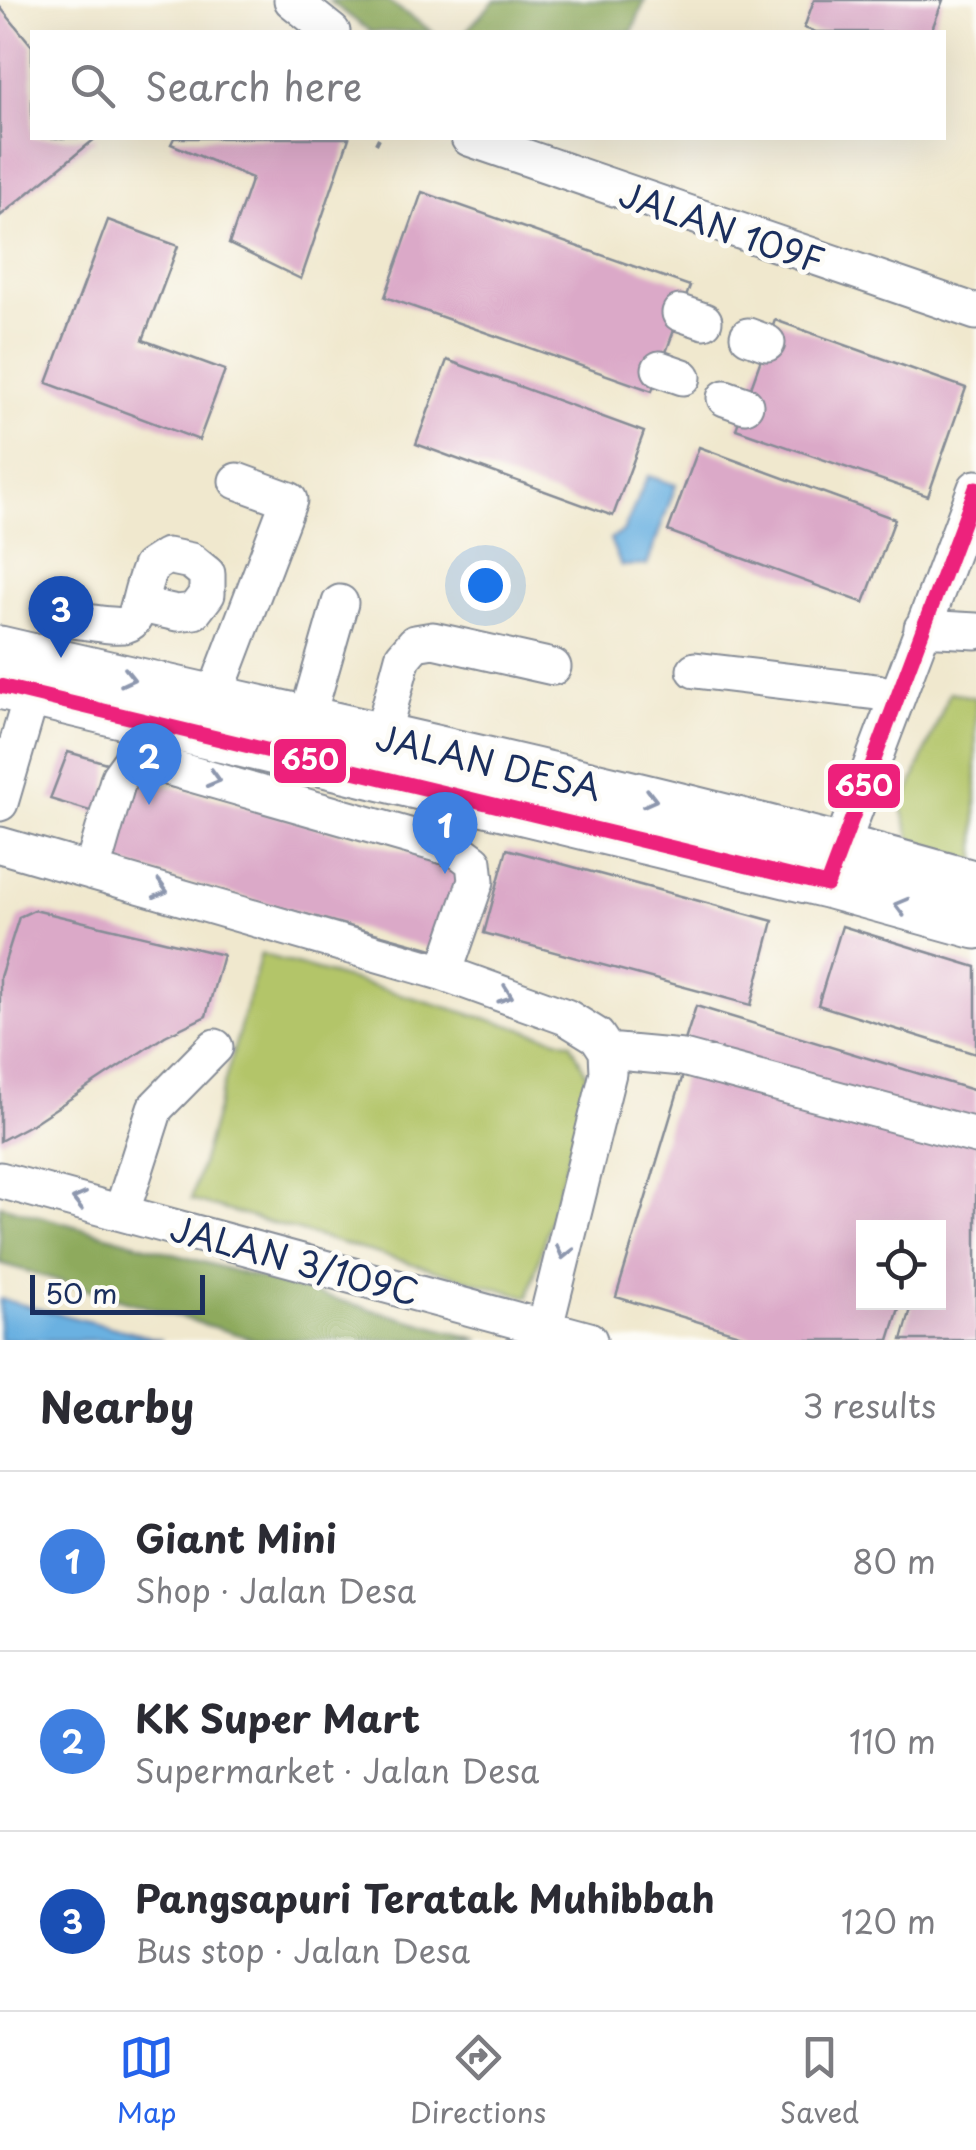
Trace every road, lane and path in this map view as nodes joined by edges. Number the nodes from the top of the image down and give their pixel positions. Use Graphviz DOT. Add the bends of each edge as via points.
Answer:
graph roads {
  1 [pos="292,0"];
  2 [pos="330,30"];
  3 [pos="476,140"];
  4 [pos="976,312"];
  5 [pos="236,480"];
  6 [pos="976,488"];
  7 [pos="340,604"];
  8 [pos="141,605"];
  9 [pos="74,620"];
  10 [pos="922,628"];
  11 [pos="976,631"];
  12 [pos="553,668"];
  13 [pos="695,670"];
  14 [pos="19,672"];
  15 [pos="214,697"];
  16 [pos="896,698"];
  17 [pos="307,718"];
  18 [pos="382,735"];
  19 [pos="0,803"];
  20 [pos="0,845"];
  21 [pos="834,865"];
  22 [pos="92,870"];
  23 [pos="976,884"];
  24 [pos="976,926"];
  25 [pos="444,973"];
  26 [pos="214,1048"];
  27 [pos="607,1052"];
  28 [pos="976,1136"];
  29 [pos="0,1180"];
  30 [pos="122,1211"];
  31 [pos="545,1328"];
  32 [pos="589,1340"];
  1 -- 2 [label="street"];
  3 -- 4 [label="street, JALAN 109F"];
  5 -- 15 [label="street" via="289,500"];
  6 -- 10 [label="street"];
  7 -- 17 [label="street"];
  8 -- 9 [label="street" via="121,627"];
  10 -- 11 [label="street"];
  10 -- 16 [label="street"];
  12 -- 18 [label="street" via="433,640 415,642 404,657"];
  13 -- 16 [label="street"];
  14 -- 15 [label="main road, JALAN DESA, one-way"];
  14 -- 19 [label="street"];
  14 -- 21 [label="main road, JALAN DESA"];
  15 -- 17 [label="main road, JALAN DESA"];
  16 -- 21 [label="street"];
  17 -- 18 [label="main road, JALAN DESA"];
  18 -- 21 [label="main road, JALAN DESA, one-way"];
  20 -- 22 [label="street"];
  21 -- 23 [label="main road, JALAN DESA"];
  24 -- 21 [label="main road, JALAN DESA, one-way"];
  22 -- 25 [label="street, one-way"];
  22 -- 25 [label="street, one-way" via="118,777 139,760 458,850 474,862 476,881"];
  25 -- 27 [label="street, one-way" via="585,1026"];
  26 -- 30 [label="street" via="155,1108"];
  27 -- 28 [label="street" via="684,1058"];
  27 -- 31 [label="street, one-way" via="608,1073"];
  30 -- 29 [label="street, JALAN 3/109C, one-way"];
  30 -- 31 [label="street, JALAN 3/109C"];
  31 -- 32 [label="street, JALAN 3/109C"];
}
